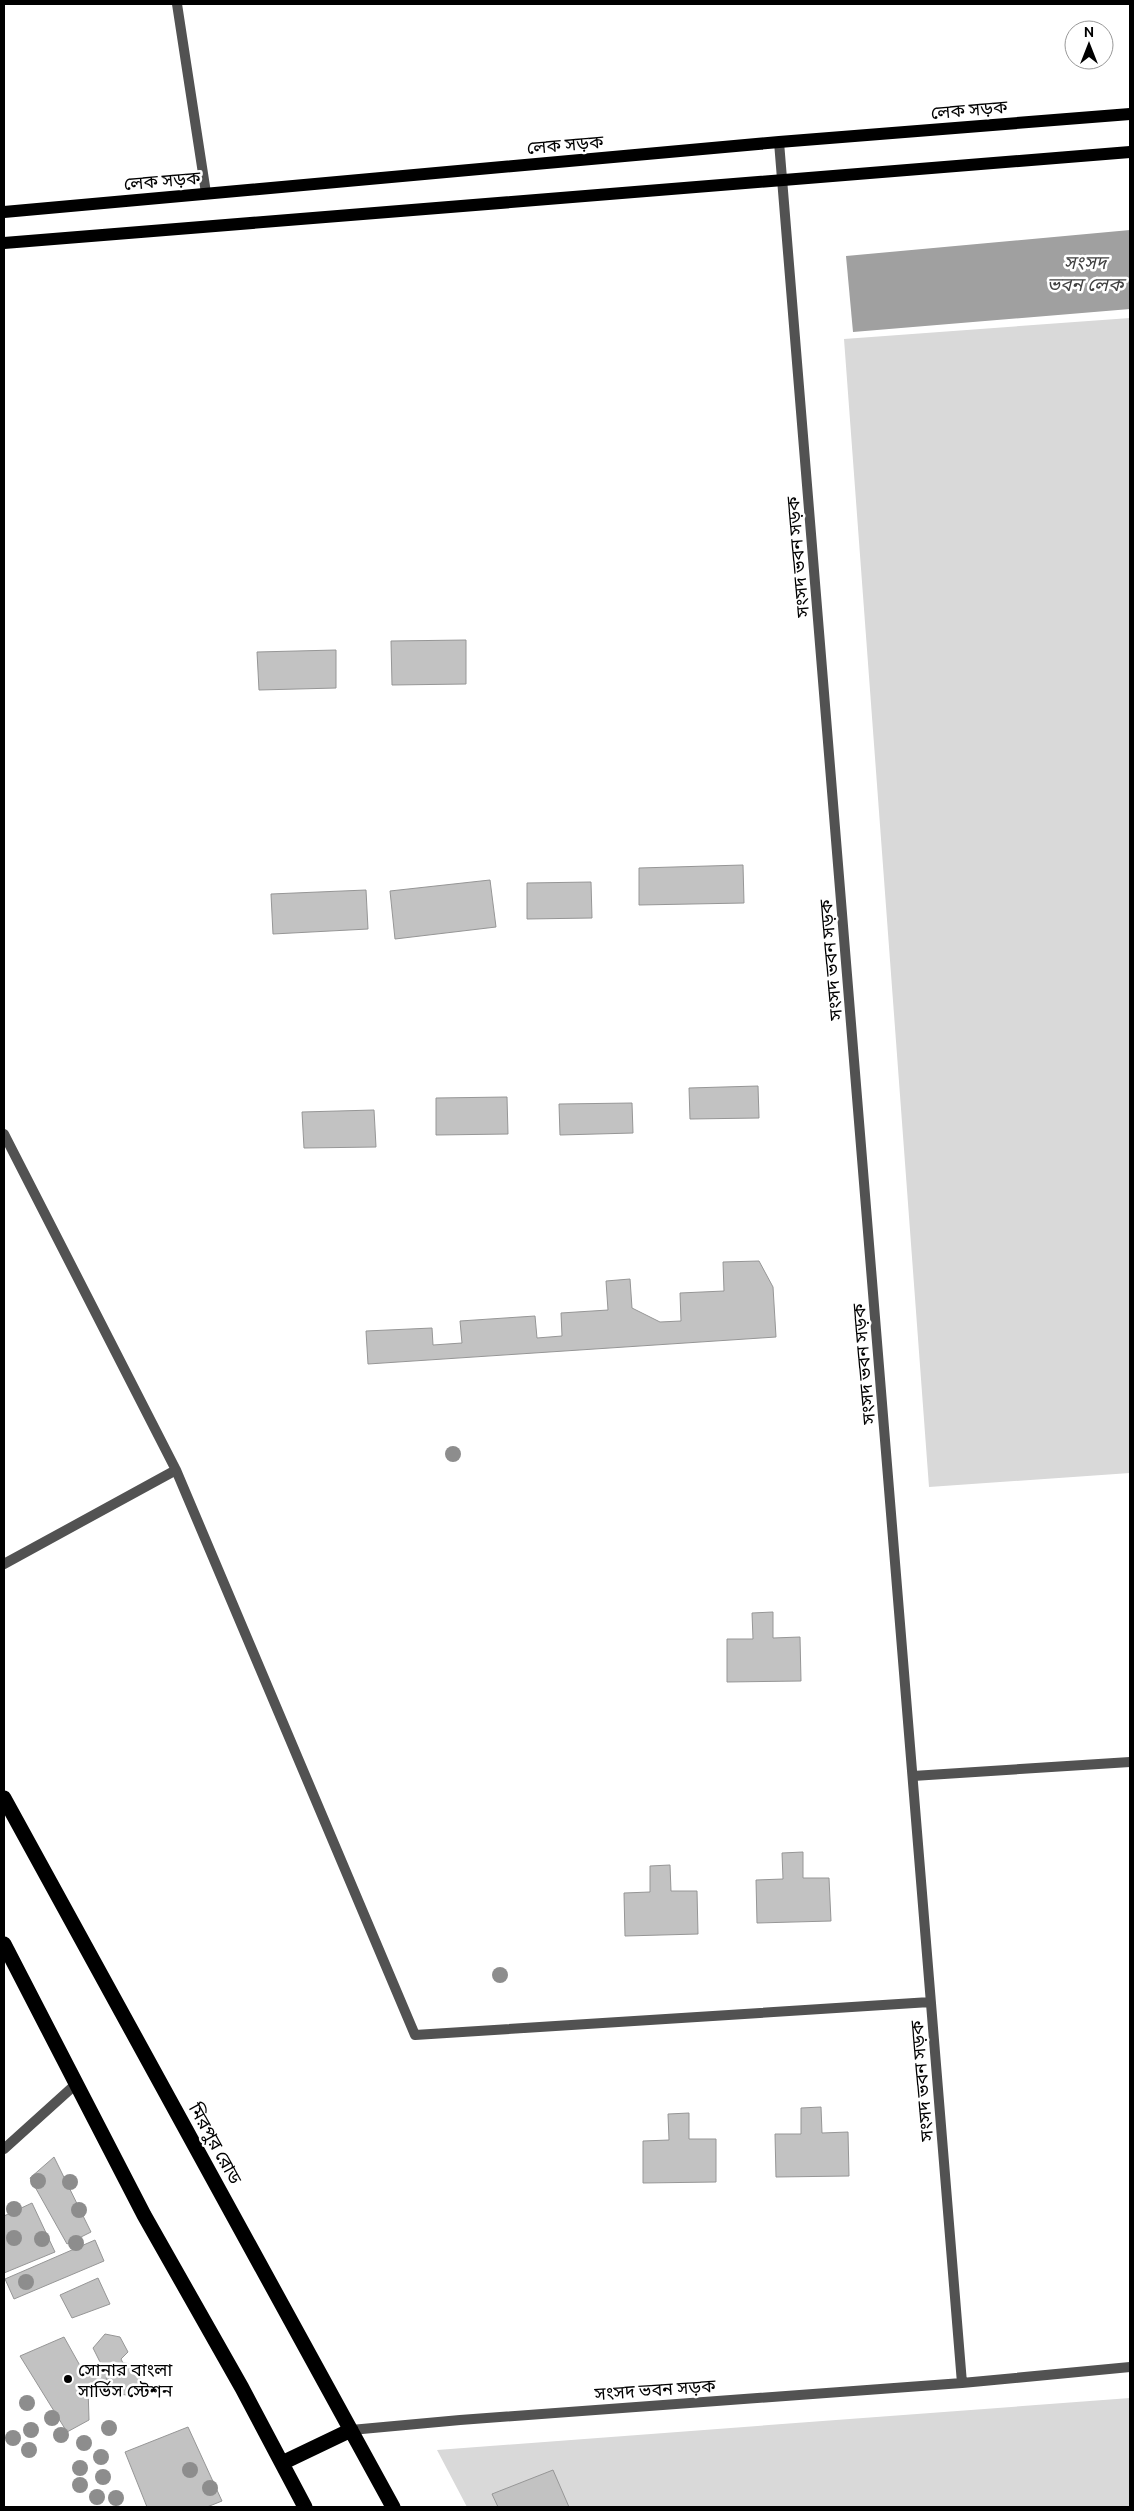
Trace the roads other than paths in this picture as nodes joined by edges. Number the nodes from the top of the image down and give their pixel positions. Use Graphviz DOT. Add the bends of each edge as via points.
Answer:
graph roads {
  1 [pos="177,4"];
  2 [pos="1130,114"];
  3 [pos="779,142"];
  4 [pos="1130,152"];
  5 [pos="782,180"];
  6 [pos="206,193"];
  7 [pos="4,212"];
  8 [pos="4,243"];
  9 [pos="4,1134"];
  10 [pos="176,1470"];
  11 [pos="4,1564"];
  12 [pos="1130,1762"];
  13 [pos="913,1776"];
  14 [pos="4,1798"];
  15 [pos="4,1944"];
  16 [pos="930,2002"];
  17 [pos="76,2084"];
  18 [pos="4,2149"];
  19 [pos="1130,2367"];
  20 [pos="962,2383"];
  21 [pos="351,2430"];
  22 [pos="282,2463"];
  23 [pos="305,2507"];
  24 [pos="393,2507"];
  1 -- 6 [label="street"];
  2 -- 3 [label="main road, লেক সড়ক"];
  3 -- 5 [label="street, সংসদ ভবন সড়ক"];
  3 -- 6 [label="main road, লেক সড়ক"];
  4 -- 5 [label="main road"];
  5 -- 8 [label="main road"];
  5 -- 13 [label="street, সংসদ ভবন সড়ক"];
  6 -- 7 [label="main road, লেক সড়ক"];
  9 -- 10 [label="street"];
  10 -- 11 [label="street"];
  10 -- 16 [label="street" via="415,2036"];
  12 -- 13 [label="street"];
  13 -- 16 [label="street, সংসদ ভবন সড়ক"];
  14 -- 21 [label="highway, মিরপুর রোড"];
  15 -- 17 [label="highway"];
  16 -- 20 [label="street, সংসদ ভবন সড়ক"];
  17 -- 18 [label="street"];
  17 -- 22 [label="highway" via="144,2215"];
  19 -- 20 [label="street, সংসদ ভবন সড়ক"];
  20 -- 21 [label="street, সংসদ ভবন সড়ক"];
  21 -- 22 [label="highway"];
  21 -- 24 [label="highway, মিরপুর রোড"];
  22 -- 23 [label="highway"];
}
